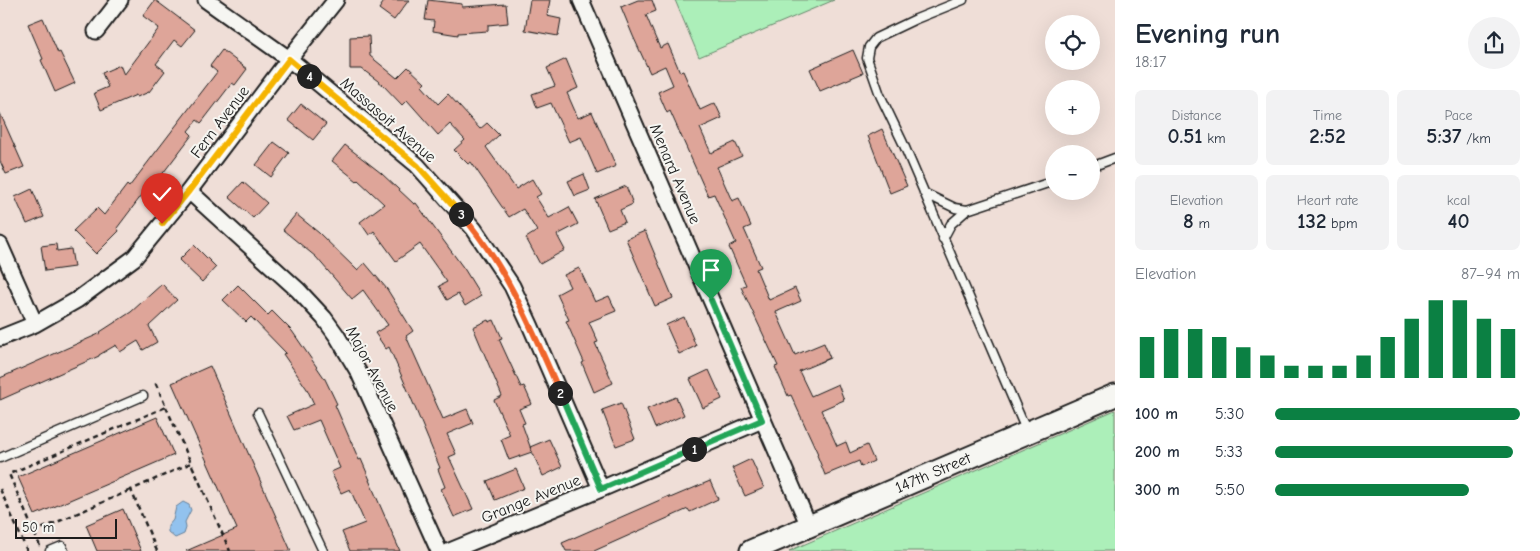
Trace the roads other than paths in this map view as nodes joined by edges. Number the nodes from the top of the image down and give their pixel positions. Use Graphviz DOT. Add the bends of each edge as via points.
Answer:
graph roads {
  1 [pos="120,0"];
  2 [pos="206,0"];
  3 [pos="336,0"];
  4 [pos="581,0"];
  5 [pos="963,0"];
  6 [pos="96,31"];
  7 [pos="289,59"];
  8 [pos="1115,158"];
  9 [pos="1100,164"];
  10 [pos="1045,184"];
  11 [pos="189,191"];
  12 [pos="924,194"];
  13 [pos="967,210"];
  14 [pos="943,239"];
  15 [pos="0,245"];
  16 [pos="35,324"];
  17 [pos="0,338"];
  18 [pos="1115,394"];
  19 [pos="143,396"];
  20 [pos="258,413"];
  21 [pos="762,420"];
  22 [pos="1027,432"];
  23 [pos="0,458"];
  24 [pos="601,489"];
  25 [pos="809,526"];
  26 [pos="50,551"];
  27 [pos="64,551"];
  28 [pos="323,551"];
  29 [pos="439,551"];
  30 [pos="450,551"];
  31 [pos="751,551"];
  1 -- 6 [label="street"];
  2 -- 7 [label="street, Massasoit Avenue"];
  3 -- 7 [label="street, Fern Avenue"];
  4 -- 21 [label="street, Menard Avenue"];
  5 -- 12 [label="lane" via="890,30 876,38 869,47 870,71"];
  7 -- 11 [label="street, Fern Avenue"];
  7 -- 24 [label="street, Massasoit Avenue" via="417,165 474,229 512,286"];
  8 -- 9 [label="lane"];
  10 -- 13 [label="lane"];
  11 -- 16 [label="street, Fern Avenue" via="134,258 77,300"];
  11 -- 29 [label="street, Major Avenue" via="298,290 337,336 359,373"];
  12 -- 13 [label="lane"];
  12 -- 14 [label="lane"];
  13 -- 14 [label="lane" via="951,224"];
  14 -- 22 [label="lane"];
  15 -- 16 [label="street"];
  16 -- 17 [label="street, Fern Avenue"];
  18 -- 22 [label="main road, 147th Street"];
  19 -- 23 [label="lane"];
  20 -- 28 [label="lane"];
  21 -- 24 [label="street, Grange Avenue"];
  21 -- 25 [label="street, Menard Avenue"];
  22 -- 25 [label="main road, 147th Street"];
  24 -- 30 [label="street, Grange Avenue"];
  25 -- 31 [label="main road, 147th Street"];
  26 -- 27 [label="lane" via="62,546"];
}
